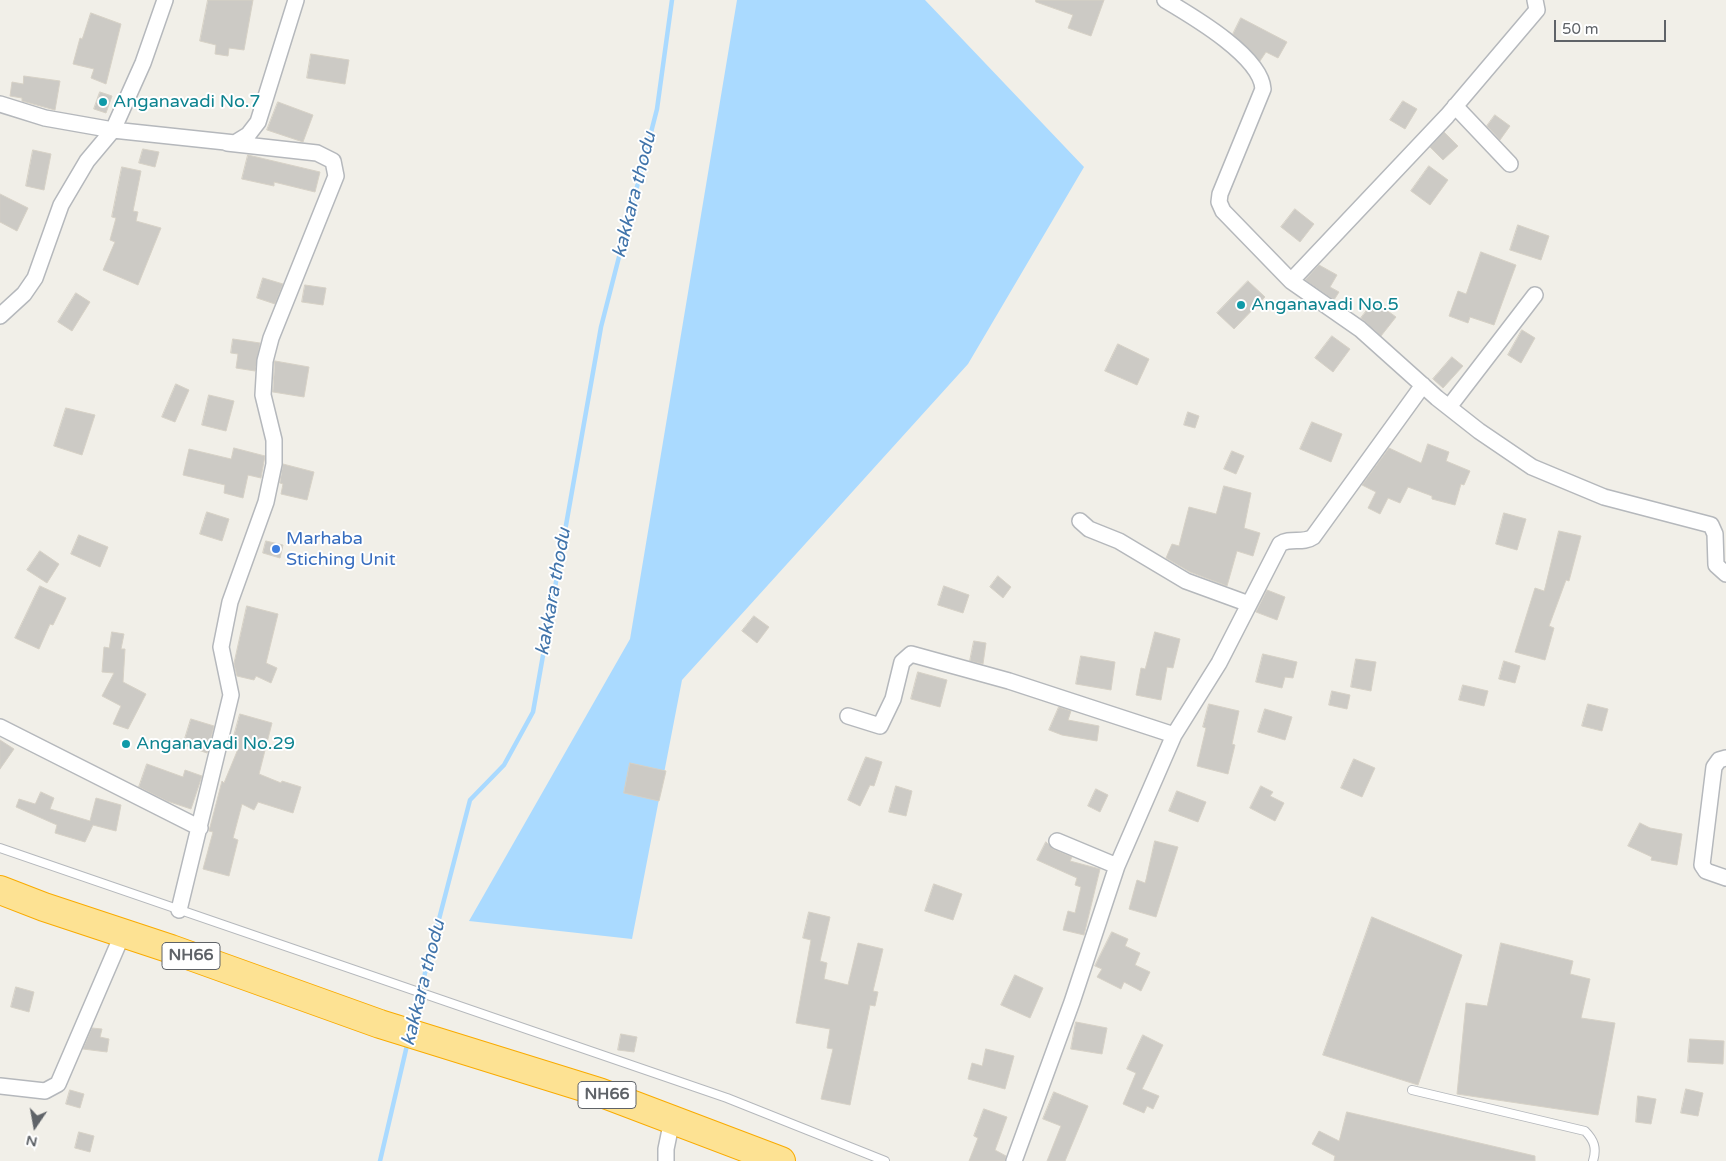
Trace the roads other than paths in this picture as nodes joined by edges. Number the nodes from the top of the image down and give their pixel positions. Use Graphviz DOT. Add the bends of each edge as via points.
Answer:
graph roads {
  1 [pos="165,0"];
  2 [pos="296,0"];
  3 [pos="1166,0"];
  4 [pos="1535,0"];
  5 [pos="0,104"];
  6 [pos="1455,106"];
  7 [pos="113,130"];
  8 [pos="227,143"];
  9 [pos="1510,164"];
  10 [pos="1291,281"];
  11 [pos="1535,295"];
  12 [pos="0,316"];
  13 [pos="1423,385"];
  14 [pos="1449,407"];
  15 [pos="1080,521"];
  16 [pos="1726,574"];
  17 [pos="1249,604"];
  18 [pos="848,716"];
  19 [pos="0,727"];
  20 [pos="1174,735"];
  21 [pos="1726,758"];
  22 [pos="200,828"];
  23 [pos="1057,841"];
  24 [pos="0,848"];
  25 [pos="1117,866"];
  26 [pos="1726,878"];
  27 [pos="0,890"];
  28 [pos="179,910"];
  29 [pos="123,933"];
  30 [pos="0,1086"];
  31 [pos="1412,1090"];
  32 [pos="672,1120"];
  33 [pos="666,1161"];
  34 [pos="780,1161"];
  35 [pos="884,1161"];
  36 [pos="1014,1161"];
  37 [pos="1592,1161"];
  1 -- 7 [label="street" via="143,63"];
  2 -- 8 [label="street" via="258,122 242,140"];
  3 -- 10 [label="street" via="1230,44 1258,71 1263,89 1219,202 1223,211"];
  4 -- 6 [label="street" via="1537,10"];
  5 -- 7 [label="street" via="44,118"];
  6 -- 9 [label="street"];
  6 -- 10 [label="street"];
  7 -- 8 [label="street"];
  7 -- 12 [label="street" via="88,161 61,205 35,278 24,294"];
  8 -- 22 [label="street" via="317,153 333,161 336,176 265,361 263,395 274,440 274,464 266,502 230,602 221,647 231,695"];
  10 -- 13 [label="street" via="1360,329"];
  11 -- 14 [label="street"];
  13 -- 14 [label="street"];
  13 -- 17 [label="street" via="1313,537 1280,544"];
  14 -- 16 [label="street" via="1532,467 1604,497 1712,525 1716,534 1716,565"];
  15 -- 17 [label="street" via="1088,530 1119,541 1186,581"];
  17 -- 20 [label="street" via="1219,662"];
  18 -- 20 [label="street" via="880,726 893,699 902,662 911,654 1009,681"];
  19 -- 22 [label="street"];
  20 -- 25 [label="street"];
  21 -- 26 [label="street" via="1719,760 1714,767 1702,865 1706,871"];
  22 -- 28 [label="street"];
  23 -- 25 [label="street"];
  24 -- 28 [label="lane"];
  25 -- 36 [label="street"];
  27 -- 29 [label="highway, NH66"];
  28 -- 35 [label="lane" via="726,1098"];
  29 -- 30 [label="street" via="58,1084 45,1091"];
  29 -- 32 [label="highway, NH66" via="380,1024 599,1092"];
  31 -- 37 [label="lane" via="1585,1131 1592,1138 1596,1151"];
  32 -- 33 [label="street"];
  32 -- 34 [label="highway, NH66"];
}
